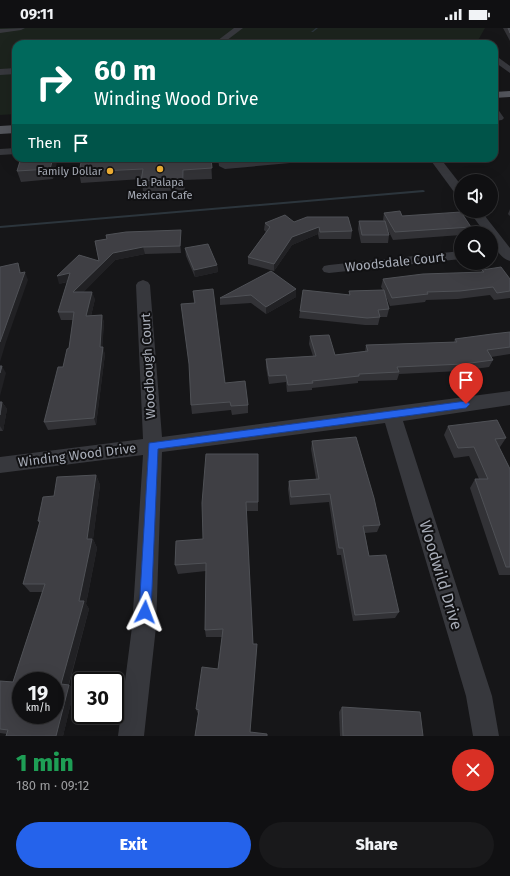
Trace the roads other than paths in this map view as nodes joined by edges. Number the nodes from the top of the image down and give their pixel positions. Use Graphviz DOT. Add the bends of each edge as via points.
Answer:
graph roads {
  1 [pos="21,28"];
  2 [pos="239,28"];
  3 [pos="0,32"];
  4 [pos="222,40"];
  5 [pos="499,61"];
  6 [pos="510,70"];
  7 [pos="12,71"];
  8 [pos="0,72"];
  9 [pos="510,94"];
  10 [pos="498,95"];
  11 [pos="12,129"];
  12 [pos="0,130"];
  13 [pos="12,151"];
  14 [pos="0,152"];
  15 [pos="224,162"];
  16 [pos="268,162"];
  17 [pos="437,162"];
  18 [pos="454,184"];
  19 [pos="480,218"];
  20 [pos="498,252"];
  21 [pos="508,253"];
  22 [pos="454,256"];
  23 [pos="329,269"];
  24 [pos="143,285"];
  25 [pos="510,398"];
  26 [pos="392,415"];
  27 [pos="153,446"];
  28 [pos="0,465"];
  29 [pos="131,736"];
  30 [pos="486,736"];
  1 -- 3 [label="street"];
  2 -- 4 [label="street"];
  5 -- 6 [label="street"];
  7 -- 8 [label="street"];
  9 -- 10 [label="main road"];
  11 -- 12 [label="main road"];
  13 -- 14 [label="street"];
  15 -- 16 [label="street" via="225,166"];
  17 -- 18 [label="street"];
  19 -- 21 [label="street"];
  20 -- 21 [label="street"];
  22 -- 23 [label="street, Woodsdale Court"];
  24 -- 27 [label="street, Woodbough Court"];
  25 -- 26 [label="street, Winding Wood Drive"];
  26 -- 27 [label="street, Winding Wood Drive"];
  26 -- 30 [label="street, Woodwild Drive" via="479,696"];
  27 -- 28 [label="street, Winding Wood Drive"];
  27 -- 29 [label="street, Woodbough Court" via="144,627"];
}
